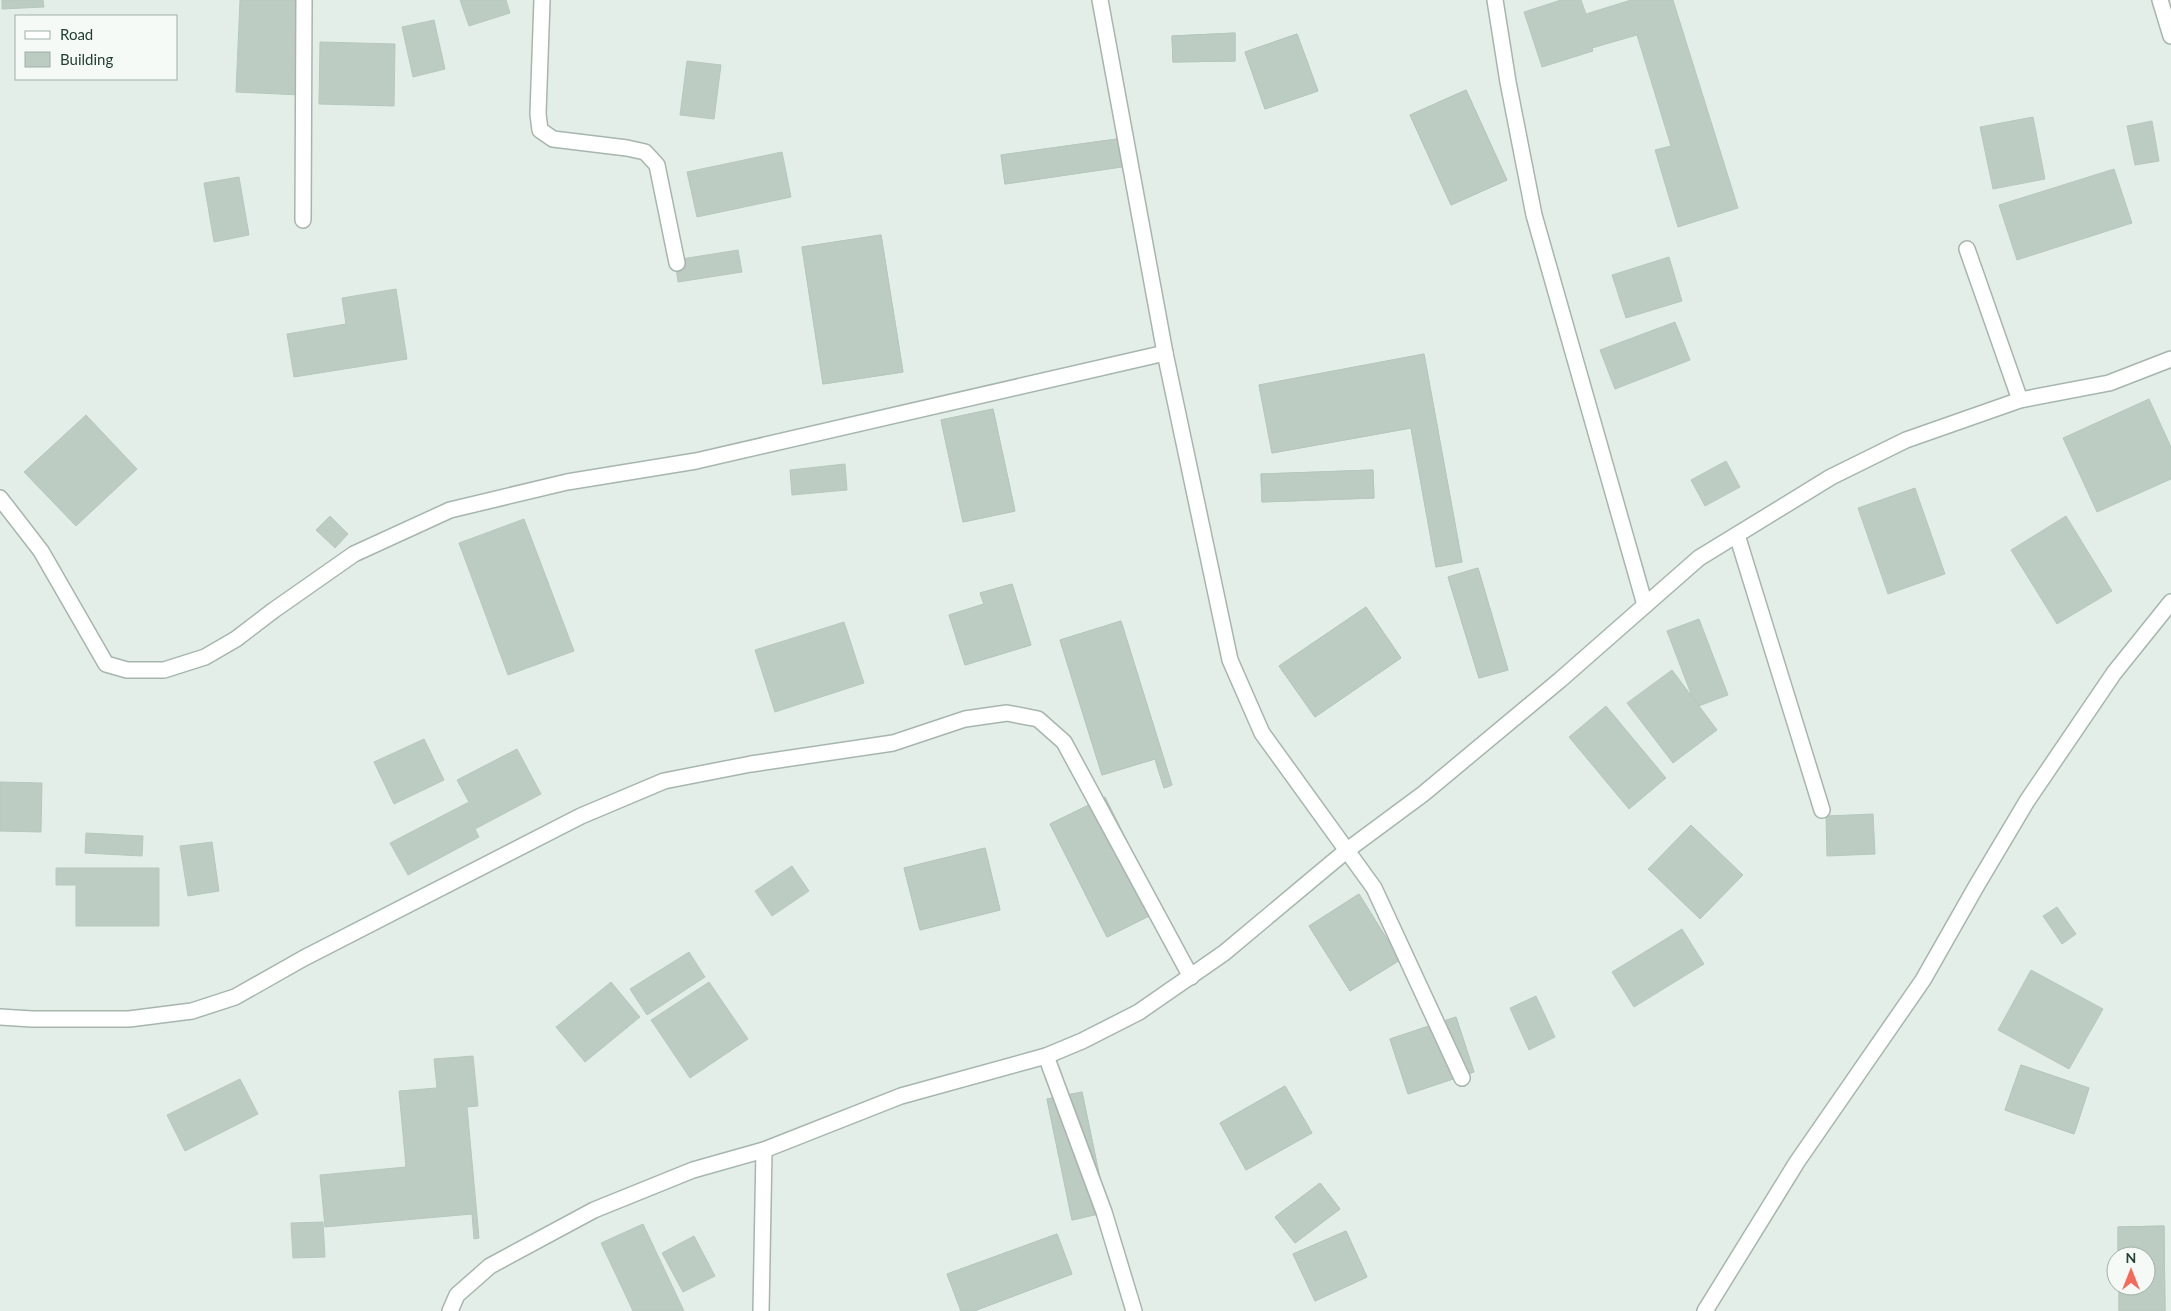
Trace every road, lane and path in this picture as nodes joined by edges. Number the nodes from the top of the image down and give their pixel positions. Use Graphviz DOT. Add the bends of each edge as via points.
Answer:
graph roads {
  1 [pos="304,0"];
  2 [pos="542,0"];
  3 [pos="1100,0"];
  4 [pos="1495,0"];
  5 [pos="2160,0"];
  6 [pos="2171,36"];
  7 [pos="303,220"];
  8 [pos="1967,249"];
  9 [pos="677,263"];
  10 [pos="1165,353"];
  11 [pos="2171,360"];
  12 [pos="2020,400"];
  13 [pos="0,498"];
  14 [pos="1737,535"];
  15 [pos="2171,602"];
  16 [pos="1645,604"];
  17 [pos="1822,810"];
  18 [pos="1346,850"];
  19 [pos="1191,977"];
  20 [pos="0,1017"];
  21 [pos="1046,1056"];
  22 [pos="1462,1078"];
  23 [pos="764,1150"];
  24 [pos="450,1311"];
  25 [pos="761,1311"];
  26 [pos="1134,1311"];
  27 [pos="1705,1311"];
  1 -- 7 [label="street"];
  2 -- 9 [label="street" via="540,130 553,139 645,152 657,165"];
  3 -- 10 [label="street"];
  4 -- 16 [label="street" via="1534,215"];
  5 -- 6 [label="street"];
  8 -- 12 [label="street"];
  10 -- 13 [label="street" via="696,462 567,482 450,510 354,554 236,639 205,657 164,670 126,670 106,664 41,551"];
  10 -- 18 [label="street" via="1230,660 1262,733"];
  11 -- 12 [label="street" via="2109,383"];
  12 -- 14 [label="street" via="1906,440 1831,477"];
  14 -- 16 [label="street" via="1699,558"];
  14 -- 17 [label="street"];
  15 -- 27 [label="street" via="2114,673 2032,794 1924,980 1797,1162"];
  16 -- 18 [label="street" via="1430,788"];
  18 -- 19 [label="street"];
  18 -- 22 [label="street" via="1374,888"];
  19 -- 20 [label="street" via="1064,742 1038,719 1008,713 965,719 893,744 751,764 664,781 581,816 304,958 235,997 192,1011 129,1019"];
  19 -- 21 [label="street" via="1139,1012"];
  21 -- 23 [label="street" via="901,1096"];
  21 -- 26 [label="street" via="1104,1212"];
  23 -- 24 [label="street" via="693,1170 594,1210 490,1266 457,1294"];
  23 -- 25 [label="street"];
}
